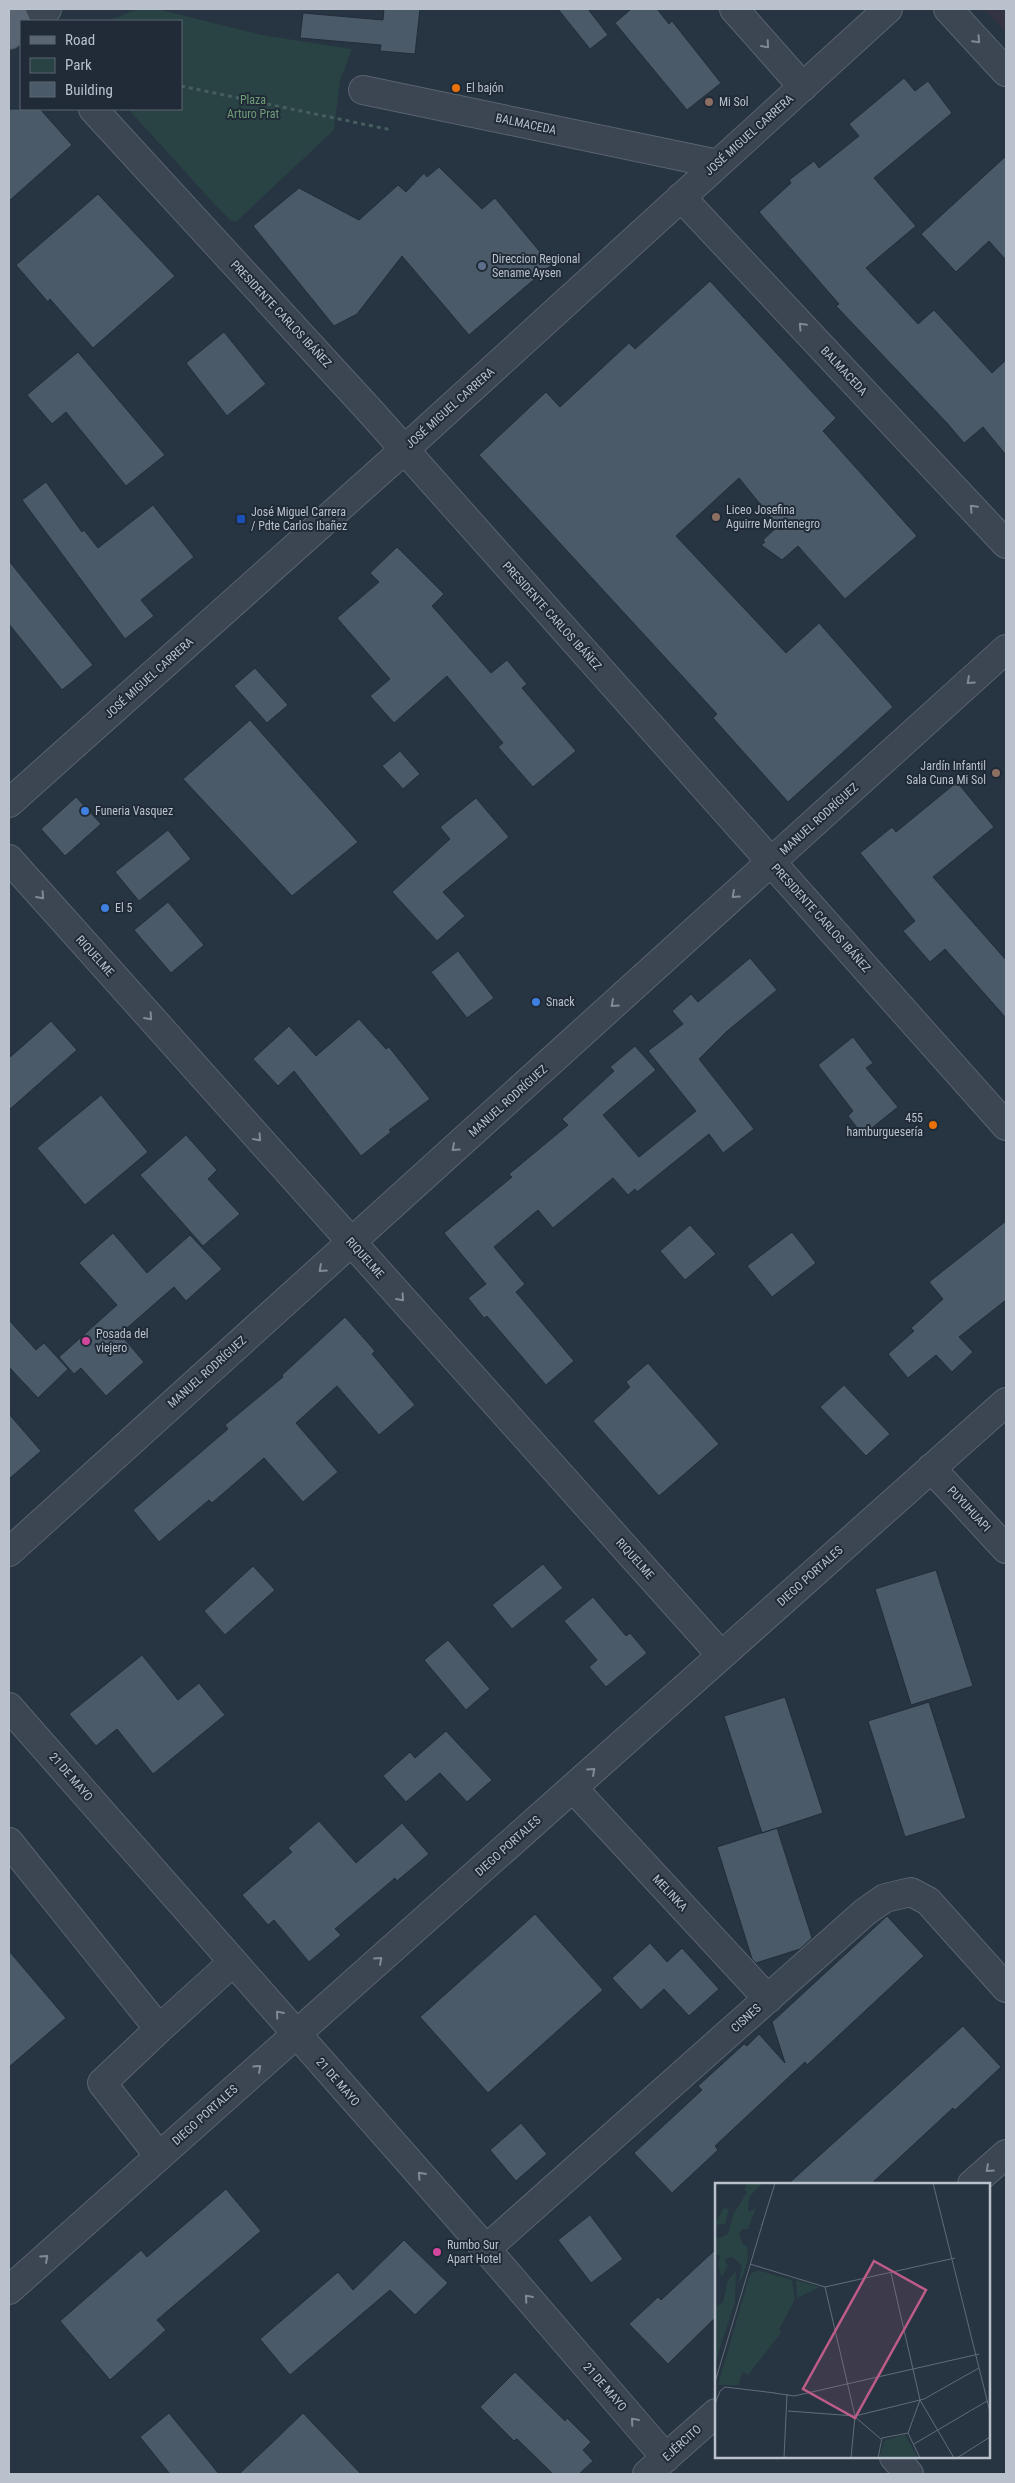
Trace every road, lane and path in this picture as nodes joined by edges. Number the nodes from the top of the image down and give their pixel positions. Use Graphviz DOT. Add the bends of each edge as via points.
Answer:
graph roads {
  1 [pos="47,9"];
  2 [pos="734,9"];
  3 [pos="888,9"];
  4 [pos="948,9"];
  5 [pos="24,20"];
  6 [pos="1006,72"];
  7 [pos="182,86"];
  8 [pos="802,87"];
  9 [pos="363,90"];
  10 [pos="395,97"];
  11 [pos="94,110"];
  12 [pos="718,164"];
  13 [pos="681,197"];
  14 [pos="404,450"];
  15 [pos="1006,544"];
  16 [pos="1006,649"];
  17 [pos="9,803"];
  18 [pos="9,859"];
  19 [pos="771,862"];
  20 [pos="1006,1126"];
  21 [pos="351,1242"];
  22 [pos="1006,1402"];
  23 [pos="931,1468"];
  24 [pos="1006,1549"];
  25 [pos="9,1552"];
  26 [pos="721,1655"];
  27 [pos="9,1707"];
  28 [pos="573,1788"];
  29 [pos="9,1842"];
  30 [pos="233,1962"];
  31 [pos="1006,1988"];
  32 [pos="768,1999"];
  33 [pos="159,2029"];
  34 [pos="296,2034"];
  35 [pos="1006,2154"];
  36 [pos="159,2156"];
  37 [pos="973,2183"];
  38 [pos="486,2249"];
  39 [pos="9,2290"];
  40 [pos="715,2414"];
  41 [pos="895,2458"];
  42 [pos="656,2466"];
  43 [pos="909,2474"];
  1 -- 5 [label="street"];
  2 -- 8 [label="street, one-way"];
  3 -- 8 [label="street, JOSÉ MIGUEL CARRERA"];
  4 -- 6 [label="street, one-way"];
  7 -- 10 [label="path" via="386,128"];
  8 -- 12 [label="street, JOSÉ MIGUEL CARRERA"];
  9 -- 10 [label="street, BALMACEDA"];
  10 -- 12 [label="street, BALMACEDA"];
  11 -- 14 [label="street, PRESIDENTE CARLOS IBÁÑEZ"];
  12 -- 13 [label="street, JOSÉ MIGUEL CARRERA"];
  13 -- 14 [label="street, JOSÉ MIGUEL CARRERA"];
  15 -- 13 [label="street, BALMACEDA, one-way"];
  14 -- 17 [label="street, JOSÉ MIGUEL CARRERA"];
  14 -- 19 [label="street, PRESIDENTE CARLOS IBÁÑEZ"];
  16 -- 19 [label="street, MANUEL RODRÍGUEZ, one-way"];
  18 -- 21 [label="street, RIQUELME, one-way"];
  19 -- 20 [label="street, PRESIDENTE CARLOS IBÁÑEZ"];
  19 -- 21 [label="street, MANUEL RODRÍGUEZ, one-way"];
  21 -- 25 [label="street, MANUEL RODRÍGUEZ, one-way"];
  21 -- 26 [label="street, RIQUELME, one-way"];
  22 -- 23 [label="street, DIEGO PORTALES"];
  23 -- 24 [label="street, PUYUHUAPI"];
  23 -- 26 [label="street, DIEGO PORTALES"];
  28 -- 26 [label="street, DIEGO PORTALES, one-way"];
  27 -- 30 [label="street, 21 DE MAYO"];
  28 -- 32 [label="street, MELINKA"];
  34 -- 28 [label="street, DIEGO PORTALES, one-way"];
  29 -- 33 [label="street"];
  30 -- 33 [label="street"];
  34 -- 30 [label="street, 21 DE MAYO, one-way"];
  31 -- 32 [label="street, CISNES" via="947,1920 928,1901 911,1892 885,1898 865,1912"];
  32 -- 38 [label="street, CISNES"];
  33 -- 36 [label="street" via="102,2084"];
  36 -- 34 [label="street, DIEGO PORTALES, one-way"];
  38 -- 34 [label="street, 21 DE MAYO, one-way"];
  35 -- 37 [label="street, one-way"];
  39 -- 36 [label="street, DIEGO PORTALES, one-way"];
  42 -- 38 [label="street, 21 DE MAYO, one-way"];
  40 -- 42 [label="street, EJÉRCITO"];
  41 -- 43 [label="street"];
}
